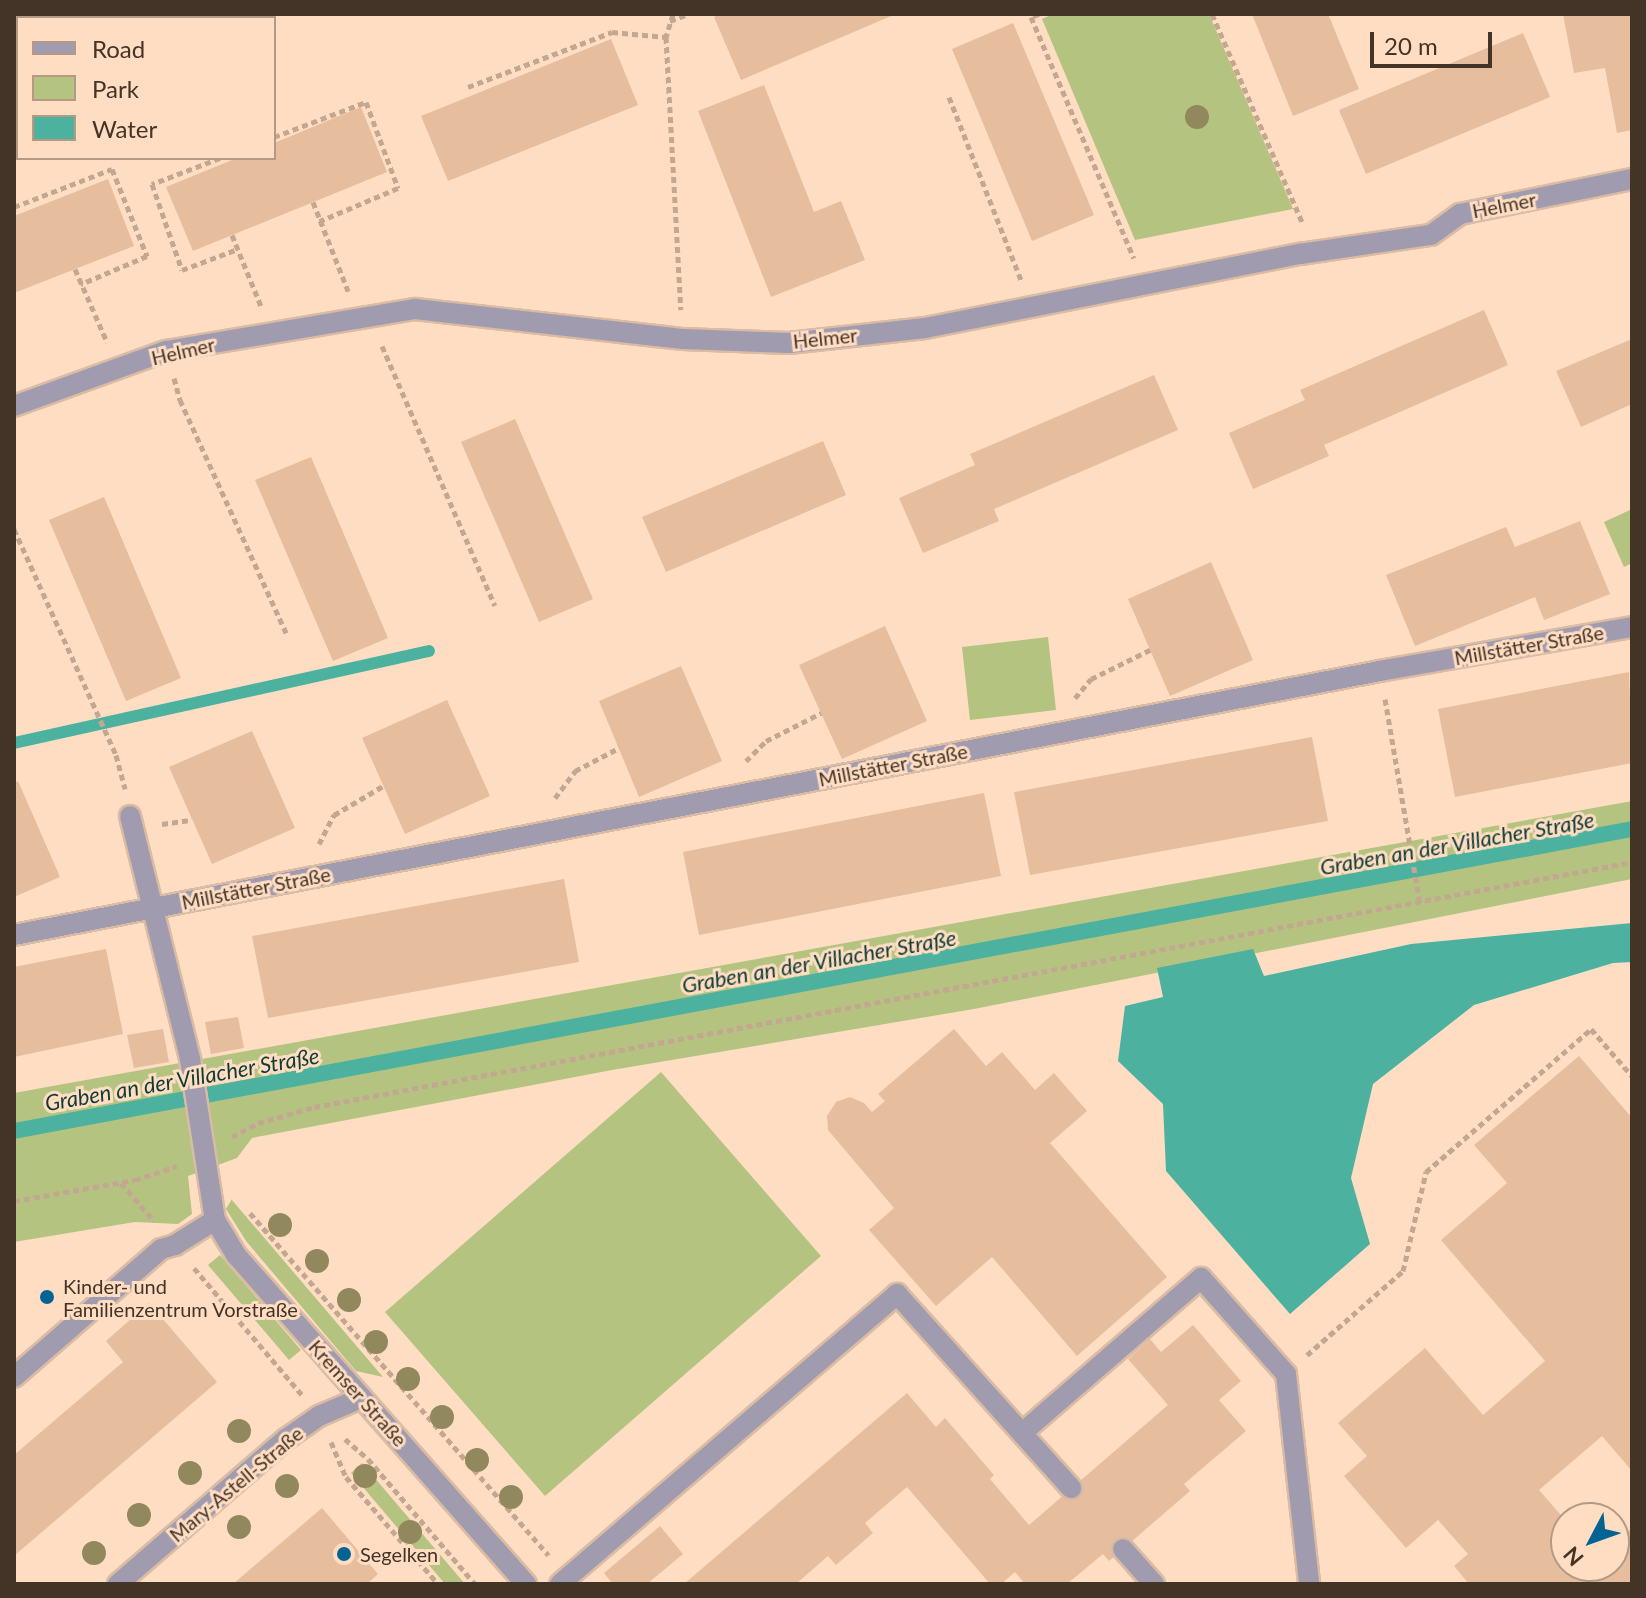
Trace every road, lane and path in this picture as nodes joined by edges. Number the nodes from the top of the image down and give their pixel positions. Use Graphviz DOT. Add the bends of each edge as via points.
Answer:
graph roads {
  1 [pos="673,14"];
  2 [pos="688,14"];
  3 [pos="1039,14"];
  4 [pos="1212,14"];
  5 [pos="670,21"];
  6 [pos="666,37"];
  7 [pos="468,87"];
  8 [pos="949,97"];
  9 [pos="276,136"];
  10 [pos="215,160"];
  11 [pos="1632,179"];
  12 [pos="313,202"];
  13 [pos="14,207"];
  14 [pos="320,221"];
  15 [pos="232,235"];
  16 [pos="238,249"];
  17 [pos="1315,252"];
  18 [pos="75,269"];
  19 [pos="81,284"];
  20 [pos="1145,285"];
  21 [pos="1032,307"];
  22 [pos="364,317"];
  23 [pos="271,333"];
  24 [pos="683,339"];
  25 [pos="166,351"];
  26 [pos="119,368"];
  27 [pos="14,406"];
  28 [pos="14,529"];
  29 [pos="495,606"];
  30 [pos="1632,627"];
  31 [pos="286,633"];
  32 [pos="1150,650"];
  33 [pos="1380,671"];
  34 [pos="821,713"];
  35 [pos="1060,734"];
  36 [pos="619,748"];
  37 [pos="116,755"];
  38 [pos="383,786"];
  39 [pos="724,798"];
  40 [pos="130,816"];
  41 [pos="542,832"];
  42 [pos="1632,862"];
  43 [pos="313,877"];
  44 [pos="1420,903"];
  45 [pos="154,908"];
  46 [pos="14,935"];
  47 [pos="1632,1076"];
  48 [pos="206,1150"];
  49 [pos="121,1182"];
  50 [pos="14,1201"];
  51 [pos="243,1205"];
  52 [pos="215,1220"];
  53 [pos="175,1245"];
  54 [pos="1286,1374"];
  55 [pos="14,1377"];
  56 [pos="361,1398"];
  57 [pos="319,1416"];
  58 [pos="1022,1433"];
  59 [pos="1071,1488"];
  60 [pos="1123,1549"];
  61 [pos="564,1581"];
  62 [pos="118,1584"];
  63 [pos="438,1584"];
  64 [pos="475,1584"];
  65 [pos="526,1584"];
  66 [pos="1154,1584"];
  67 [pos="1309,1584"];
  1 -- 5 [label="path"];
  2 -- 5 [label="path"];
  3 -- 20 [label="path" via="1031,17"];
  4 -- 17 [label="path"];
  5 -- 6 [label="path"];
  6 -- 7 [label="path" via="612,32"];
  6 -- 24 [label="path"];
  8 -- 21 [label="path"];
  9 -- 14 [label="path" via="366,102 398,188"];
  10 -- 16 [label="path" via="152,184 182,270"];
  11 -- 17 [label="street, Helmer" via="1460,214 1431,235"];
  12 -- 14 [label="path"];
  13 -- 19 [label="path" via="112,169 147,256"];
  14 -- 22 [label="path"];
  15 -- 16 [label="path"];
  16 -- 23 [label="path"];
  17 -- 20 [label="street, Helmer"];
  18 -- 19 [label="path"];
  19 -- 26 [label="path"];
  20 -- 21 [label="street, Helmer"];
  21 -- 24 [label="street, Helmer" via="925,328 789,343"];
  22 -- 23 [label="street, Helmer"];
  22 -- 24 [label="street, Helmer" via="415,309"];
  22 -- 29 [label="path"];
  23 -- 25 [label="street, Helmer"];
  25 -- 26 [label="street, Helmer"];
  25 -- 31 [label="path" via="180,400"];
  26 -- 27 [label="street, Helmer"];
  28 -- 37 [label="path"];
  30 -- 33 [label="street, Millstätter Straße"];
  32 -- 35 [label="path" via="1091,679 1072,700"];
  33 -- 35 [label="street, Millstätter Straße"];
  33 -- 44 [label="path"];
  34 -- 39 [label="path" via="766,741 742,765"];
  35 -- 39 [label="street, Millstätter Straße"];
  36 -- 41 [label="path" via="575,771 556,797"];
  38 -- 43 [label="path" via="334,815 315,855"];
  39 -- 41 [label="street, Millstätter Straße"];
  40 -- 45 [label="street, Kremser Straße"];
  41 -- 43 [label="street, Millstätter Straße"];
  42 -- 44 [label="path"];
  43 -- 45 [label="street, Millstätter Straße"];
  44 -- 48 [label="path" via="314,1107 258,1123"];
  45 -- 46 [label="street, Millstätter Straße"];
  45 -- 48 [label="street, Kremser Straße"];
  47 -- 54 [label="path" via="1591,1029 1426,1172 1403,1271"];
  48 -- 49 [label="path" via="175,1167"];
  48 -- 52 [label="street, Kremser Straße"];
  49 -- 50 [label="path"];
  49 -- 53 [label="path"];
  51 -- 61 [label="path"];
  52 -- 53 [label="street"];
  52 -- 56 [label="street, Kremser Straße" via="236,1255"];
  53 -- 55 [label="street" via="161,1249"];
  53 -- 57 [label="path"];
  54 -- 58 [label="street" via="1201,1278"];
  54 -- 67 [label="street"];
  56 -- 57 [label="street, Mary-Astell-Straße"];
  56 -- 65 [label="street, Kremser Straße"];
  57 -- 62 [label="street, Mary-Astell-Straße"];
  57 -- 63 [label="path" via="346,1477"];
  57 -- 64 [label="path" via="368,1459"];
  58 -- 59 [label="street"];
  58 -- 61 [label="street" via="897,1294"];
  60 -- 66 [label="street"];
}
